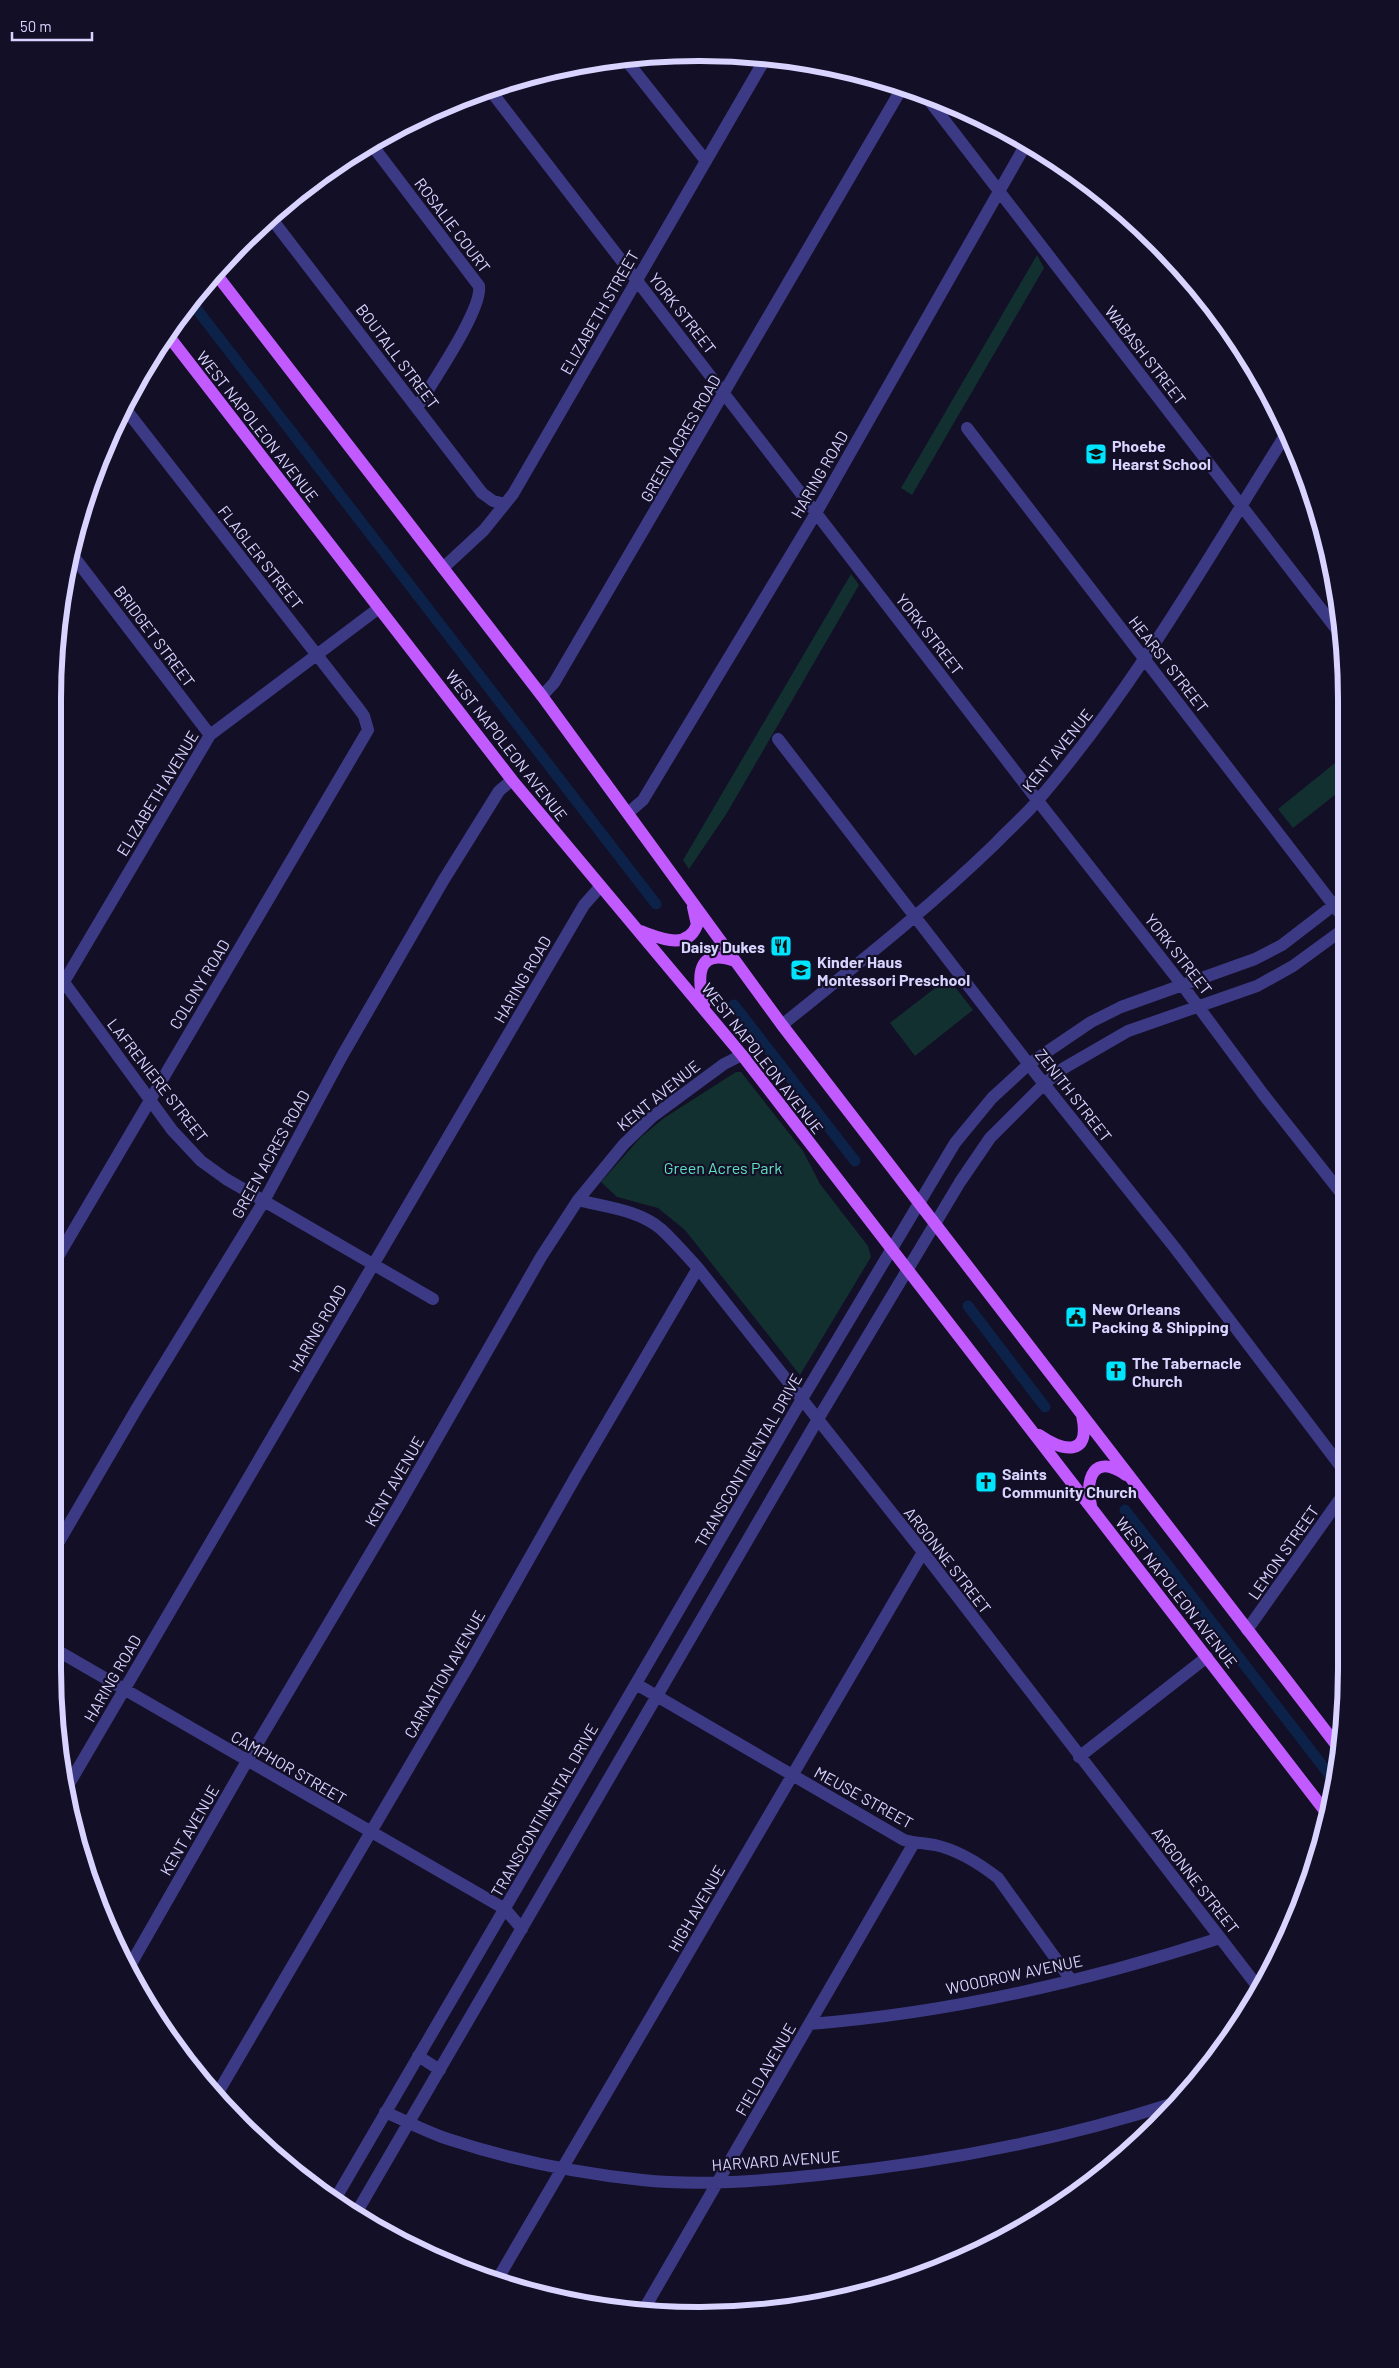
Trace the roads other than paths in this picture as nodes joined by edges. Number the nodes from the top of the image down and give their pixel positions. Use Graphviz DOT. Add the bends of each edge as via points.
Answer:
graph roads {
  1 [pos="762,65"];
  2 [pos="630,66"];
  3 [pos="899,93"];
  4 [pos="494,95"];
  5 [pos="933,106"];
  6 [pos="376,150"];
  7 [pos="1023,150"];
  8 [pos="706,161"];
  9 [pos="1000,193"];
  10 [pos="275,223"];
  11 [pos="220,279"];
  12 [pos="637,280"];
  13 [pos="172,341"];
  14 [pos="725,393"];
  15 [pos="417,408"];
  16 [pos="129,413"];
  17 [pos="967,428"];
  18 [pos="1282,440"];
  19 [pos="505,504"];
  20 [pos="1241,506"];
  21 [pos="816,513"];
  22 [pos="77,561"];
  23 [pos="443,568"];
  24 [pos="379,608"];
  25 [pos="1333,624"];
  26 [pos="317,655"];
  27 [pos="1145,658"];
  28 [pos="542,696"];
  29 [pos="367,724"];
  30 [pos="210,735"];
  31 [pos="778,739"];
  32 [pos="512,780"];
  33 [pos="1038,801"];
  34 [pos="628,813"];
  35 [pos="600,887"];
  36 [pos="691,900"];
  37 [pos="1338,902"];
  38 [pos="1334,906"];
  39 [pos="1338,911"];
  40 [pos="915,917"];
  41 [pos="638,930"];
  42 [pos="1338,933"];
  43 [pos="736,961"];
  44 [pos="61,978"];
  45 [pos="64,982"];
  46 [pos="1184,986"];
  47 [pos="61,987"];
  48 [pos="1198,1006"];
  49 [pos="705,1009"];
  50 [pos="782,1025"];
  51 [pos="742,1055"];
  52 [pos="1029,1064"];
  53 [pos="1044,1084"];
  54 [pos="150,1099"];
  55 [pos="1338,1189"];
  56 [pos="578,1200"];
  57 [pos="264,1201"];
  58 [pos="919,1202"];
  59 [pos="936,1223"];
  60 [pos="891,1249"];
  61 [pos="61,1251"];
  62 [pos="373,1264"];
  63 [pos="698,1268"];
  64 [pos="907,1271"];
  65 [pos="433,1299"];
  66 [pos="802,1399"];
  67 [pos="1082,1415"];
  68 [pos="818,1419"];
  69 [pos="1030,1430"];
  70 [pos="1338,1463"];
  71 [pos="1130,1477"];
  72 [pos="1338,1502"];
  73 [pos="1091,1508"];
  74 [pos="61,1538"];
  75 [pos="923,1552"];
  76 [pos="1247,1630"];
  77 [pos="61,1653"];
  78 [pos="1207,1657"];
  79 [pos="636,1684"];
  80 [pos="124,1690"];
  81 [pos="658,1697"];
  82 [pos="1333,1741"];
  83 [pos="1079,1757"];
  84 [pos="247,1761"];
  85 [pos="792,1775"];
  86 [pos="72,1779"];
  87 [pos="1322,1807"];
  88 [pos="369,1832"];
  89 [pos="914,1843"];
  90 [pos="505,1910"];
  91 [pos="522,1929"];
  92 [pos="1220,1938"];
  93 [pos="132,1961"];
  94 [pos="1072,1980"];
  95 [pos="1255,1983"];
  96 [pos="810,2024"];
  97 [pos="418,2056"];
  98 [pos="440,2070"];
  99 [pos="220,2089"];
  100 [pos="1159,2111"];
  101 [pos="385,2112"];
  102 [pos="409,2122"];
  103 [pos="563,2169"];
  104 [pos="719,2182"];
  105 [pos="338,2194"];
  106 [pos="359,2208"];
  107 [pos="500,2275"];
  108 [pos="647,2304"];
  1 -- 8 [label="street, ELIZABETH STREET"];
  2 -- 8 [label="street"];
  3 -- 14 [label="street, GREEN ACRES ROAD"];
  4 -- 12 [label="street, YORK STREET"];
  5 -- 9 [label="street, WABASH STREET"];
  6 -- 15 [label="street, ROSALIE COURT" via="480,286 481,294 472,314"];
  7 -- 9 [label="street, HARING ROAD"];
  8 -- 12 [label="street, ELIZABETH STREET"];
  9 -- 20 [label="street, WABASH STREET"];
  9 -- 21 [label="street, HARING ROAD"];
  10 -- 15 [label="street, BOUTALL STREET"];
  11 -- 23 [label="main road, WEST NAPOLEON AVENUE"];
  12 -- 14 [label="street, YORK STREET"];
  12 -- 19 [label="street, ELIZABETH STREET"];
  13 -- 24 [label="main road, WEST NAPOLEON AVENUE"];
  14 -- 21 [label="street, YORK STREET"];
  14 -- 28 [label="street, GREEN ACRES ROAD" via="554,683"];
  15 -- 19 [label="street, BOUTALL STREET" via="482,493"];
  16 -- 26 [label="street, FLAGLER STREET"];
  17 -- 27 [label="street, HEARST STREET"];
  18 -- 20 [label="street, KENT AVENUE"];
  19 -- 23 [label="street, ELIZABETH STREET" via="484,530"];
  20 -- 25 [label="street, WABASH STREET"];
  20 -- 27 [label="street, KENT AVENUE"];
  21 -- 33 [label="street, YORK STREET"];
  21 -- 34 [label="street, HARING ROAD" via="642,800"];
  22 -- 30 [label="street, BRIDGET STREET"];
  23 -- 28 [label="main road, WEST NAPOLEON AVENUE"];
  24 -- 26 [label="street, ELIZABETH AVENUE"];
  24 -- 32 [label="main road, WEST NAPOLEON AVENUE"];
  26 -- 29 [label="street, FLAGLER STREET"];
  26 -- 30 [label="street, ELIZABETH AVENUE"];
  27 -- 33 [label="street, KENT AVENUE" via="1095,730"];
  27 -- 38 [label="street, HEARST STREET"];
  28 -- 34 [label="main road, WEST NAPOLEON AVENUE"];
  29 -- 54 [label="street, COLONY ROAD" via="365,737"];
  30 -- 45 [label="street, ELIZABETH AVENUE"];
  31 -- 40 [label="street, ZENITH STREET"];
  32 -- 35 [label="main road, WEST NAPOLEON AVENUE"];
  32 -- 57 [label="street, GREEN ACRES ROAD" via="498,792 443,881 342,1056"];
  33 -- 40 [label="street, KENT AVENUE"];
  33 -- 46 [label="street, YORK STREET"];
  34 -- 36 [label="main road, WEST NAPOLEON AVENUE"];
  35 -- 41 [label="main road, WEST NAPOLEON AVENUE"];
  35 -- 62 [label="street, HARING ROAD" via="584,905"];
  36 -- 41 [label="main road" via="698,925 682,941 672,942"];
  36 -- 43 [label="main road, WEST NAPOLEON AVENUE"];
  37 -- 38 [label="street, TRANSCONTINENTAL DRIVE"];
  38 -- 39 [label="street, HEARST STREET"];
  38 -- 46 [label="street, TRANSCONTINENTAL DRIVE" via="1282,945"];
  40 -- 50 [label="street, KENT AVENUE"];
  40 -- 52 [label="street, ZENITH STREET"];
  41 -- 49 [label="main road, WEST NAPOLEON AVENUE"];
  42 -- 48 [label="street" via="1293,966 1258,986"];
  43 -- 49 [label="main road" via="716,957 702,966 699,976"];
  43 -- 50 [label="main road, WEST NAPOLEON AVENUE"];
  44 -- 45 [label="street, LAFRENIERE STREET"];
  45 -- 47 [label="street, ELIZABETH AVENUE"];
  45 -- 54 [label="street, LAFRENIERE STREET"];
  46 -- 48 [label="street, YORK STREET"];
  46 -- 52 [label="street, TRANSCONTINENTAL DRIVE" via="1121,1007 1091,1022"];
  48 -- 53 [label="street" via="1128,1031 1064,1068"];
  48 -- 55 [label="street, YORK STREET"];
  49 -- 51 [label="main road, WEST NAPOLEON AVENUE"];
  50 -- 58 [label="main road, WEST NAPOLEON AVENUE"];
  51 -- 56 [label="street, KENT AVENUE" via="724,1064 652,1117 624,1144"];
  51 -- 60 [label="main road, WEST NAPOLEON AVENUE"];
  52 -- 53 [label="street, ZENITH STREET"];
  52 -- 58 [label="street, TRANSCONTINENTAL DRIVE" via="992,1098 955,1143"];
  53 -- 59 [label="street" via="990,1138"];
  53 -- 70 [label="street, ZENITH STREET" via="1175,1248"];
  54 -- 57 [label="street, LAFRENIERE STREET" via="172,1130 201,1161"];
  54 -- 61 [label="street, COLONY ROAD"];
  56 -- 63 [label="street, ARGONNE STREET" via="646,1219 660,1228"];
  56 -- 84 [label="street, KENT AVENUE"];
  57 -- 62 [label="street, LAFRENIERE STREET"];
  57 -- 74 [label="street, GREEN ACRES ROAD"];
  58 -- 59 [label="main road, WEST NAPOLEON AVENUE"];
  58 -- 60 [label="street, TRANSCONTINENTAL DRIVE"];
  59 -- 64 [label="street"];
  59 -- 67 [label="main road, WEST NAPOLEON AVENUE"];
  60 -- 64 [label="main road, WEST NAPOLEON AVENUE"];
  60 -- 66 [label="street, TRANSCONTINENTAL DRIVE"];
  62 -- 65 [label="street, LAFRENIERE STREET"];
  62 -- 80 [label="street, HARING ROAD"];
  63 -- 66 [label="street, ARGONNE STREET"];
  63 -- 88 [label="street, CARNATION AVENUE"];
  64 -- 68 [label="street"];
  64 -- 69 [label="main road, WEST NAPOLEON AVENUE"];
  66 -- 68 [label="street, ARGONNE STREET"];
  66 -- 79 [label="street, TRANSCONTINENTAL DRIVE"];
  67 -- 69 [label="main road" via="1085,1426 1083,1438 1073,1448 1054,1445"];
  67 -- 71 [label="main road, WEST NAPOLEON AVENUE"];
  68 -- 75 [label="street, ARGONNE STREET"];
  68 -- 81 [label="street"];
  69 -- 73 [label="main road, WEST NAPOLEON AVENUE"];
  71 -- 73 [label="main road" via="1116,1468 1105,1466 1096,1470 1090,1477 1088,1490"];
  71 -- 76 [label="main road, WEST NAPOLEON AVENUE"];
  72 -- 76 [label="street, LEMON STREET"];
  73 -- 78 [label="main road, WEST NAPOLEON AVENUE"];
  75 -- 83 [label="street, ARGONNE STREET"];
  75 -- 85 [label="street, HIGH AVENUE"];
  76 -- 82 [label="main road, WEST NAPOLEON AVENUE"];
  77 -- 80 [label="street, CAMPHOR STREET"];
  78 -- 83 [label="street"];
  78 -- 87 [label="main road, WEST NAPOLEON AVENUE"];
  79 -- 81 [label="street, MEUSE STREET"];
  79 -- 90 [label="street, TRANSCONTINENTAL DRIVE"];
  80 -- 84 [label="street, CAMPHOR STREET"];
  80 -- 86 [label="street, HARING ROAD"];
  81 -- 85 [label="street, MEUSE STREET"];
  81 -- 91 [label="street"];
  83 -- 92 [label="street, ARGONNE STREET"];
  84 -- 88 [label="street, CAMPHOR STREET"];
  84 -- 93 [label="street, KENT AVENUE"];
  85 -- 89 [label="street, MEUSE STREET"];
  85 -- 103 [label="street, HIGH AVENUE"];
  88 -- 90 [label="street, CAMPHOR STREET"];
  88 -- 99 [label="street, CARNATION AVENUE"];
  89 -- 94 [label="street, MEUSE STREET" via="935,1845 959,1853 998,1878"];
  89 -- 96 [label="street, FIELD AVENUE"];
  90 -- 91 [label="street, CAMPHOR STREET"];
  90 -- 97 [label="street, TRANSCONTINENTAL DRIVE"];
  91 -- 98 [label="street"];
  92 -- 94 [label="street, WOODROW AVENUE"];
  92 -- 95 [label="street, ARGONNE STREET"];
  94 -- 96 [label="street, WOODROW AVENUE" via="879,2018"];
  96 -- 104 [label="street, FIELD AVENUE"];
  97 -- 98 [label="street"];
  97 -- 101 [label="street, TRANSCONTINENTAL DRIVE"];
  98 -- 102 [label="street"];
  100 -- 104 [label="street, HARVARD AVENUE" via="953,2158 780,2179"];
  101 -- 102 [label="street, HARVARD AVENUE"];
  101 -- 105 [label="street, TRANSCONTINENTAL DRIVE"];
  102 -- 103 [label="street, HARVARD AVENUE" via="478,2149"];
  102 -- 106 [label="street"];
  103 -- 104 [label="street, HARVARD AVENUE" via="644,2180"];
  103 -- 107 [label="street, HIGH AVENUE"];
  104 -- 108 [label="street, FIELD AVENUE"];
}
